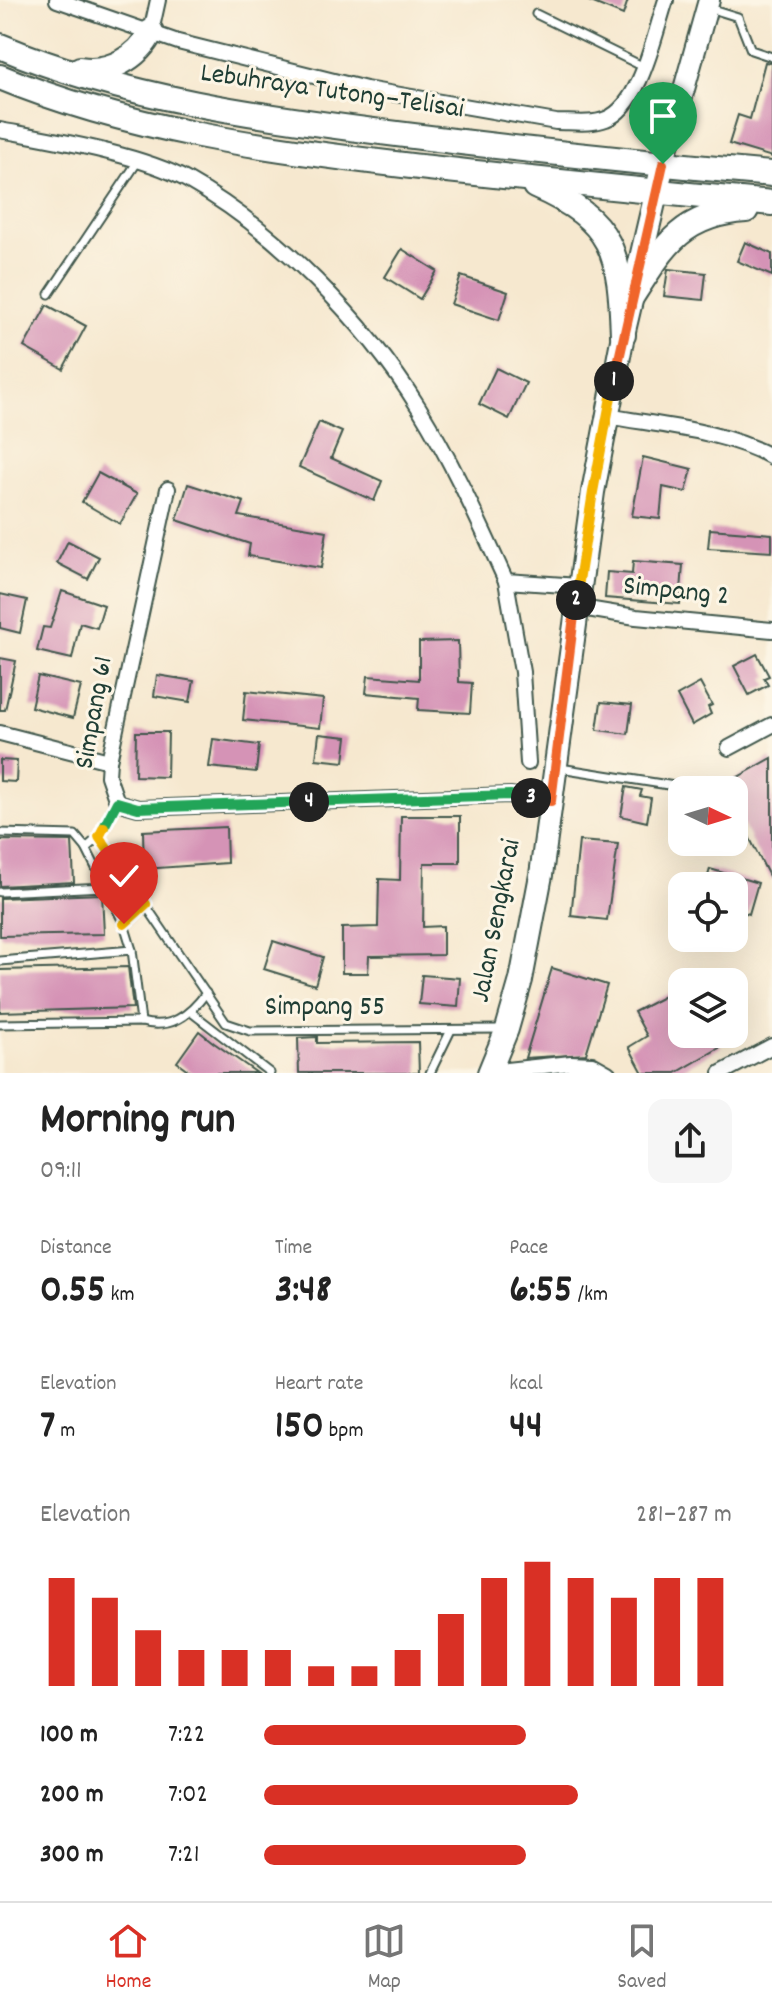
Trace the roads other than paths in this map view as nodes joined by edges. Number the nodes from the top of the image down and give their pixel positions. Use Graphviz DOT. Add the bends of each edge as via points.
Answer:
graph roads {
  1 [pos="57,0"];
  2 [pos="158,0"];
  3 [pos="666,0"];
  4 [pos="708,4"];
  5 [pos="536,14"];
  6 [pos="151,32"];
  7 [pos="0,46"];
  8 [pos="24,56"];
  9 [pos="772,57"];
  10 [pos="644,67"];
  11 [pos="0,77"];
  12 [pos="0,130"];
  13 [pos="138,161"];
  14 [pos="663,164"];
  15 [pos="772,174"];
  16 [pos="516,178"];
  17 [pos="656,192"];
  18 [pos="772,206"];
  19 [pos="49,294"];
  20 [pos="632,296"];
  21 [pos="623,335"];
  22 [pos="607,416"];
  23 [pos="772,457"];
  24 [pos="168,489"];
  25 [pos="506,581"];
  26 [pos="577,596"];
  27 [pos="772,630"];
  28 [pos="772,725"];
  29 [pos="0,733"];
  30 [pos="729,748"];
  31 [pos="109,761"];
  32 [pos="528,763"];
  33 [pos="555,768"];
  34 [pos="668,785"];
  35 [pos="551,801"];
  36 [pos="117,802"];
  37 [pos="0,833"];
  38 [pos="99,837"];
  39 [pos="86,848"];
  40 [pos="104,887"];
  41 [pos="0,892"];
  42 [pos="146,904"];
  43 [pos="124,924"];
  44 [pos="132,950"];
  45 [pos="0,961"];
  46 [pos="206,993"];
  47 [pos="191,1012"];
  48 [pos="141,1022"];
  49 [pos="0,1024"];
  50 [pos="507,1029"];
  51 [pos="451,1030"];
  52 [pos="772,1046"];
  53 [pos="489,1072"];
  54 [pos="270,1073"];
  55 [pos="430,1073"];
  56 [pos="608,1073"];
  57 [pos="721,1073"];
  1 -- 6 [label="street"];
  2 -- 6 [label="street"];
  3 -- 10 [label="street"];
  4 -- 9 [label="lane" via="738,17 751,50"];
  4 -- 14 [label="street"];
  5 -- 10 [label="lane"];
  6 -- 8 [label="highway" via="128,58 101,70"];
  6 -- 10 [label="street" via="366,89 556,122 608,119 624,106"];
  7 -- 8 [label="highway, Lebuhraya Tutong–Telisai"];
  8 -- 14 [label="highway, Lebuhraya Tutong–Telisai" via="182,102 519,150"];
  11 -- 16 [label="highway" via="91,110 176,130 264,147"];
  12 -- 13 [label="street"];
  13 -- 19 [label="lane"];
  13 -- 25 [label="street" via="185,179 242,217 294,259 354,320 418,407"];
  14 -- 15 [label="highway, Lebuhraya Tutong–Telisai"];
  14 -- 17 [label="main road, Jalan Sengkarai"];
  16 -- 17 [label="highway"];
  16 -- 21 [label="highway" via="578,208 608,243 617,265"];
  17 -- 18 [label="highway"];
  17 -- 20 [label="main road, Jalan Sengkarai"];
  18 -- 20 [label="highway" via="730,211 676,233"];
  20 -- 21 [label="main road, Jalan Sengkarai"];
  21 -- 22 [label="main road, Jalan Sengkarai"];
  22 -- 23 [label="street" via="724,437"];
  22 -- 26 [label="main road, Jalan Sengkarai"];
  24 -- 31 [label="street, Simpang 61"];
  25 -- 26 [label="street, Simpang 2"];
  25 -- 32 [label="street" via="522,672"];
  26 -- 27 [label="street, Simpang 2" via="636,617"];
  26 -- 33 [label="main road, Jalan Sengkarai"];
  28 -- 30 [label="street"];
  29 -- 31 [label="street"];
  31 -- 36 [label="street, Simpang 61"];
  33 -- 34 [label="lane"];
  33 -- 35 [label="main road, Jalan Sengkarai"];
  35 -- 36 [label="street, Simpang 61" via="510,795 138,808"];
  35 -- 50 [label="main road, Jalan Sengkarai" via="527,950"];
  36 -- 38 [label="lane"];
  37 -- 39 [label="lane" via="75,835"];
  38 -- 39 [label="lane"];
  38 -- 42 [label="lane, Simpang 55"];
  39 -- 40 [label="lane"];
  40 -- 41 [label="lane"];
  40 -- 43 [label="lane"];
  42 -- 43 [label="lane"];
  42 -- 46 [label="lane, Simpang 55"];
  43 -- 44 [label="lane"];
  44 -- 45 [label="lane"];
  44 -- 48 [label="lane"];
  46 -- 47 [label="lane"];
  46 -- 51 [label="lane, Simpang 55" via="226,1023 250,1031"];
  47 -- 48 [label="lane" via="166,1025"];
  47 -- 54 [label="lane"];
  48 -- 49 [label="lane"];
  50 -- 51 [label="lane, Simpang 55"];
  50 -- 53 [label="main road, Jalan Sengkarai"];
  51 -- 55 [label="lane"];
  52 -- 57 [label="street"];
  53 -- 56 [label="street" via="571,1063 592,1064"];
}
